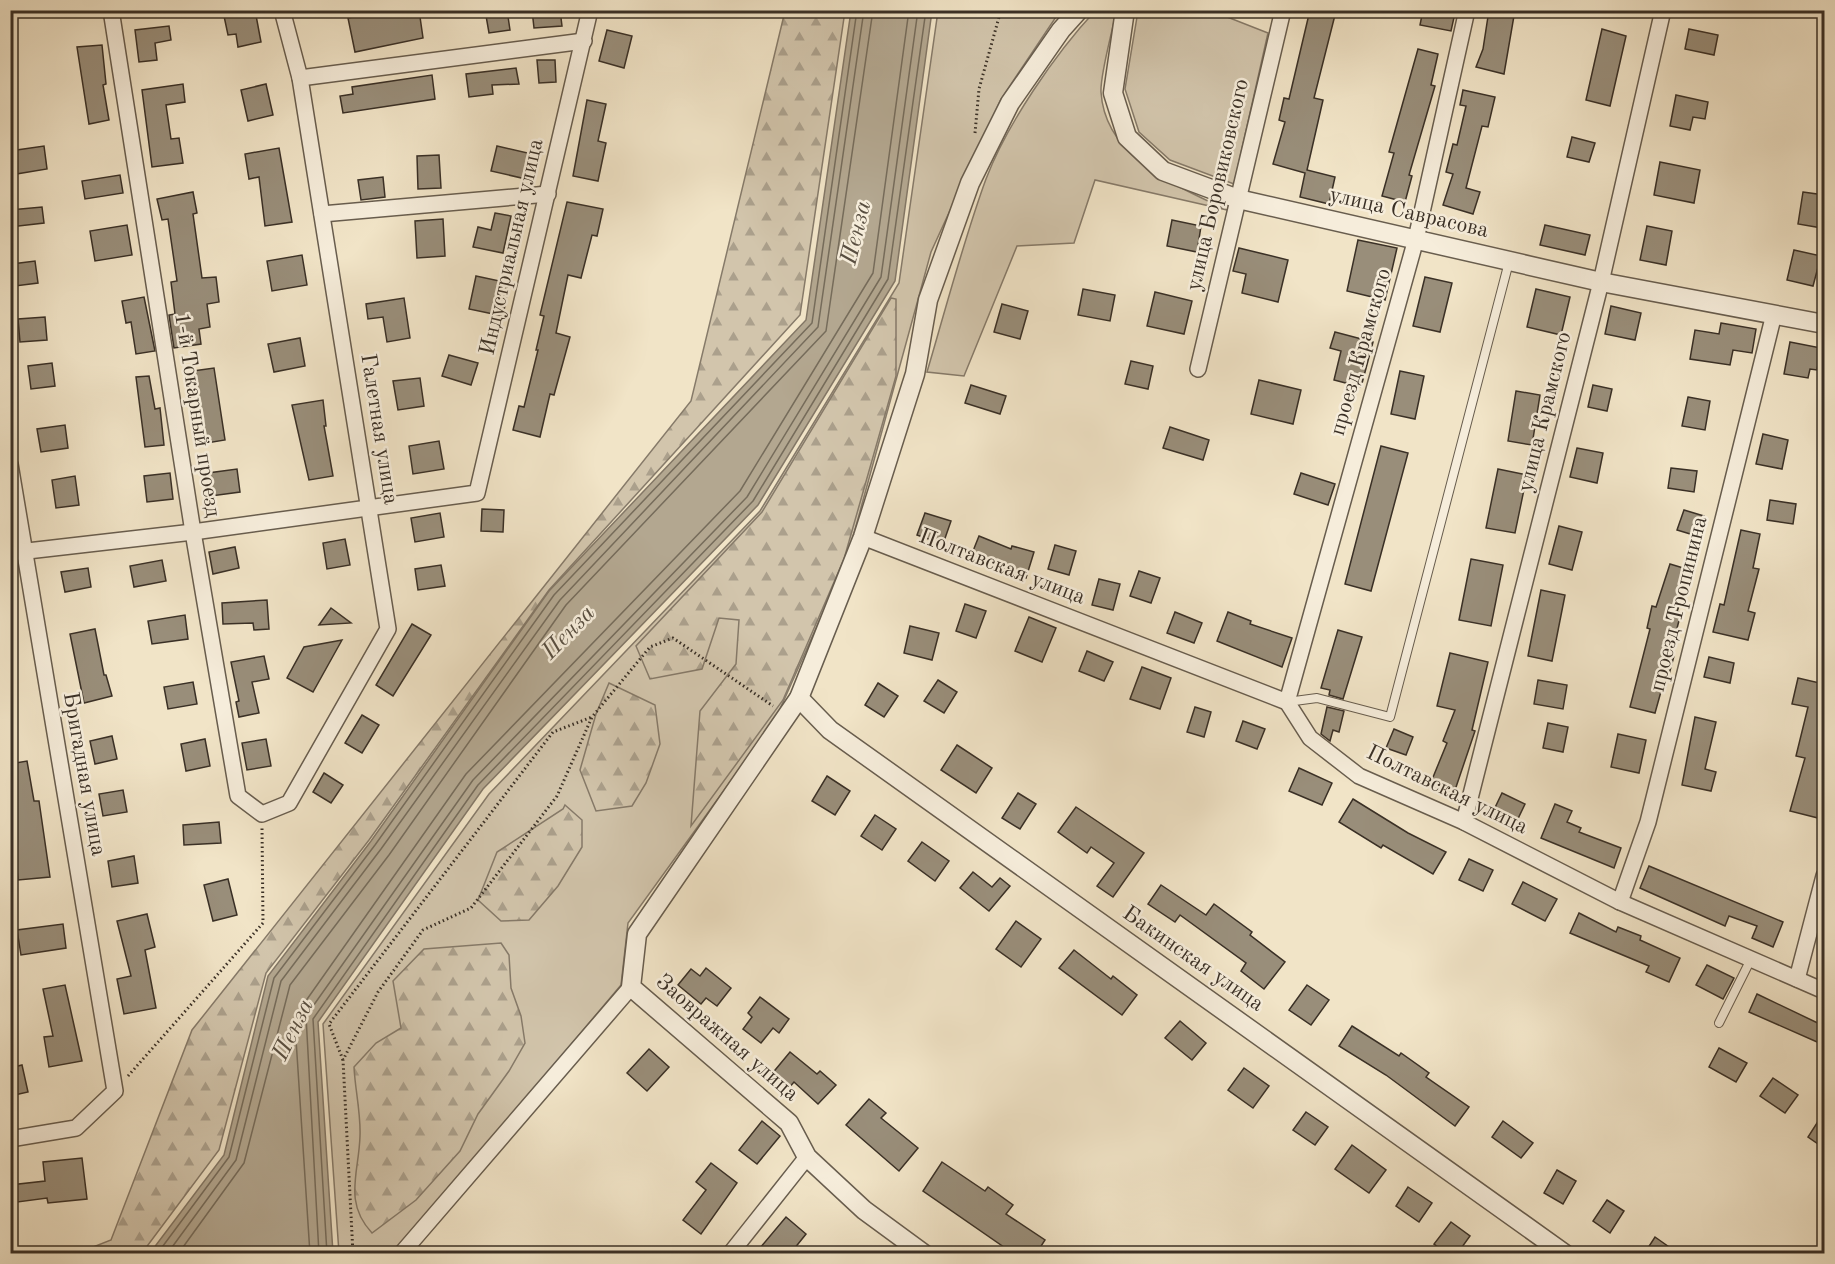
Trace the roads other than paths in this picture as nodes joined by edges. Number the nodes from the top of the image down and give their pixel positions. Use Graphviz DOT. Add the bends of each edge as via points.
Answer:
graph roads {
  1 [pos="111,10"];
  2 [pos="282,10"];
  3 [pos="590,10"];
  4 [pos="1079,10"];
  5 [pos="1125,10"];
  6 [pos="1283,10"];
  7 [pos="1467,10"];
  8 [pos="1663,10"];
  9 [pos="584,41"];
  10 [pos="300,78"];
  11 [pos="548,194"];
  12 [pos="1238,199"];
  13 [pos="322,214"];
  14 [pos="1416,239"];
  15 [pos="1509,261"];
  16 [pos="1601,282"];
  17 [pos="1774,314"];
  18 [pos="1824,324"];
  19 [pos="1198,369"];
  20 [pos="10,464"];
  21 [pos="368,507"];
  22 [pos="193,532"];
  23 [pos="863,537"];
  24 [pos="17,552"];
  25 [pos="799,698"];
  26 [pos="1287,702"];
  27 [pos="262,814"];
  28 [pos="1464,822"];
  29 [pos="1824,876"];
  30 [pos="1620,902"];
  31 [pos="1751,959"];
  32 [pos="1797,979"];
  33 [pos="630,987"];
  34 [pos="1824,991"];
  35 [pos="1719,1023"];
  36 [pos="10,1140"];
  37 [pos="807,1157"];
  38 [pos="401,1254"];
  39 [pos="730,1254"];
  40 [pos="924,1254"];
  41 [pos="1565,1254"];
  1 -- 22 [label="street, 1-й Токарный проезд"];
  2 -- 10 [label="street, Галетная улица"];
  3 -- 9 [label="street, Индустриальная улица"];
  4 -- 23 [label="street" via="1060,30 1010,103 970,183 928,300 915,374"];
  5 -- 12 [label="street, улица Саврасова" via="1113,93 1126,137 1163,171"];
  6 -- 12 [label="street, улица Боровиковского"];
  7 -- 14 [label="street, проезд Крамского"];
  8 -- 16 [label="street, улица Крамского"];
  9 -- 10 [label="street"];
  9 -- 11 [label="street, Индустриальная улица"];
  10 -- 13 [label="street, Галетная улица"];
  11 -- 13 [label="street"];
  11 -- 21 [label="street, Индустриальная улица" via="477,493"];
  12 -- 14 [label="street, улица Саврасова"];
  12 -- 19 [label="street, улица Боровиковского"];
  13 -- 21 [label="street, Галетная улица"];
  14 -- 15 [label="street, улица Саврасова"];
  14 -- 26 [label="street, проезд Крамского"];
  15 -- 16 [label="street, улица Саврасова"];
  15 -- 26 [label="lane" via="1390,717 1317,698"];
  16 -- 17 [label="street, улица Саврасова"];
  16 -- 28 [label="street, улица Крамского"];
  17 -- 18 [label="street, улица Саврасова"];
  17 -- 30 [label="street, проезд Тропинина" via="1650,811"];
  20 -- 24 [label="street, Бригадная улица"];
  21 -- 22 [label="street"];
  21 -- 27 [label="street, Галетная улица" via="388,628 288,803"];
  22 -- 24 [label="street"];
  22 -- 27 [label="street, 1-й Токарный проезд" via="238,796"];
  23 -- 25 [label="street"];
  23 -- 26 [label="street, Полтавская улица"];
  24 -- 36 [label="street, Бригадная улица" via="115,1091 76,1128"];
  25 -- 33 [label="street" via="637,934"];
  25 -- 41 [label="street, Бакинская улица" via="830,730"];
  26 -- 28 [label="street, Полтавская улица" via="1310,738 1359,776"];
  28 -- 30 [label="street, Полтавская улица"];
  29 -- 32 [label="street"];
  30 -- 31 [label="street, Полтавская улица"];
  31 -- 32 [label="street, Полтавская улица"];
  31 -- 35 [label="lane"];
  32 -- 34 [label="street, Полтавская улица"];
  33 -- 37 [label="street, Заовражная улица" via="789,1123"];
  33 -- 38 [label="street"];
  37 -- 39 [label="street"];
  37 -- 40 [label="street, Заовражная улица" via="864,1210"];
}
